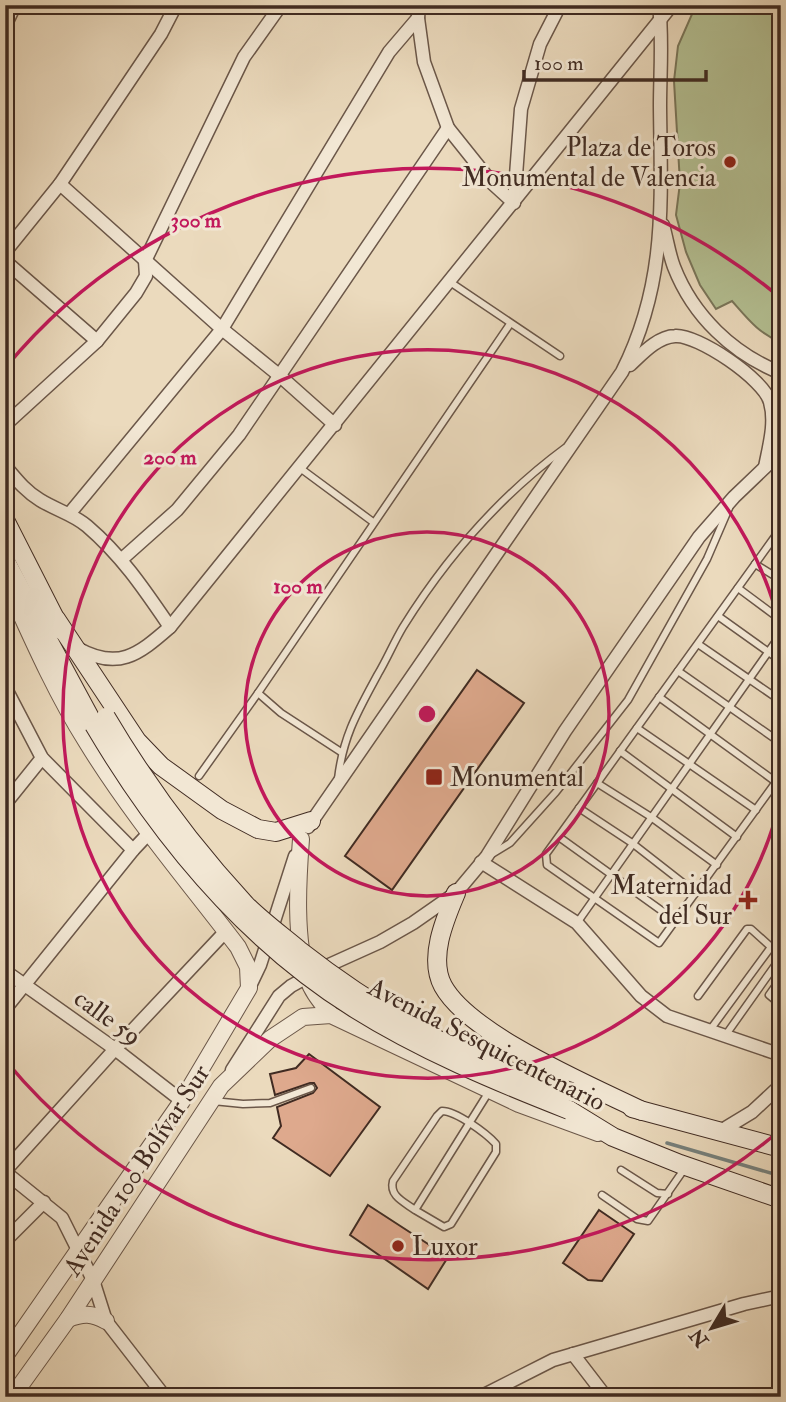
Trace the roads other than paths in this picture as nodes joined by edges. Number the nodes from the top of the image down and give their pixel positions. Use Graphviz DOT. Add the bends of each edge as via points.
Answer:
graph roads {
  1 [pos="15,5"];
  2 [pos="176,5"];
  3 [pos="281,5"];
  4 [pos="560,5"];
  5 [pos="659,5"];
  6 [pos="672,5"];
  7 [pos="419,12"];
  8 [pos="661,19"];
  9 [pos="5,26"];
  10 [pos="448,128"];
  11 [pos="60,184"];
  12 [pos="514,203"];
  13 [pos="661,218"];
  14 [pos="5,252"];
  15 [pos="5,261"];
  16 [pos="145,261"];
  17 [pos="450,282"];
  18 [pos="510,324"];
  19 [pos="222,329"];
  20 [pos="97,341"];
  21 [pos="559,356"];
  22 [pos="622,372"];
  23 [pos="781,373"];
  24 [pos="280,376"];
  25 [pos="5,425"];
  26 [pos="335,425"];
  27 [pos="575,441"];
  28 [pos="781,452"];
  29 [pos="5,466"];
  30 [pos="764,467"];
  31 [pos="300,468"];
  32 [pos="734,497"];
  33 [pos="70,513"];
  34 [pos="5,520"];
  35 [pos="373,523"];
  36 [pos="779,534"];
  37 [pos="122,559"];
  38 [pos="5,560"];
  39 [pos="755,564"];
  40 [pos="5,579"];
  41 [pos="781,580"];
  42 [pos="738,588"];
  43 [pos="718,616"];
  44 [pos="56,619"];
  45 [pos="781,621"];
  46 [pos="170,627"];
  47 [pos="781,634"];
  48 [pos="698,644"];
  49 [pos="76,648"];
  50 [pos="768,652"];
  51 [pos="781,661"];
  52 [pos="678,671"];
  53 [pos="749,679"];
  54 [pos="5,688"];
  55 [pos="258,693"];
  56 [pos="659,697"];
  57 [pos="781,701"];
  58 [pos="729,706"];
  59 [pos="100,721"];
  60 [pos="637,727"];
  61 [pos="710,734"];
  62 [pos="781,743"];
  63 [pos="620,751"];
  64 [pos="341,752"];
  65 [pos="42,758"];
  66 [pos="690,762"];
  67 [pos="781,775"];
  68 [pos="200,776"];
  69 [pos="776,782"];
  70 [pos="337,783"];
  71 [pos="597,783"];
  72 [pos="671,789"];
  73 [pos="5,804"];
  74 [pos="579,808"];
  75 [pos="756,810"];
  76 [pos="651,817"];
  77 [pos="311,821"];
  78 [pos="150,832"];
  79 [pos="737,836"];
  80 [pos="559,837"];
  81 [pos="301,839"];
  82 [pos="632,843"];
  83 [pos="133,850"];
  84 [pos="484,859"];
  85 [pos="717,864"];
  86 [pos="611,873"];
  87 [pos="456,893"];
  88 [pos="696,893"];
  89 [pos="593,899"];
  90 [pos="676,921"];
  91 [pos="577,923"];
  92 [pos="226,931"];
  93 [pos="771,947"];
  94 [pos="781,956"];
  95 [pos="5,971"];
  96 [pos="307,976"];
  97 [pos="781,978"];
  98 [pos="25,984"];
  99 [pos="249,988"];
  100 [pos="737,993"];
  101 [pos="698,996"];
  102 [pos="749,1002"];
  103 [pos="781,1005"];
  104 [pos="5,1009"];
  105 [pos="331,1014"];
  106 [pos="709,1032"];
  107 [pos="724,1037"];
  108 [pos="115,1049"];
  109 [pos="781,1055"];
  110 [pos="781,1085"];
  111 [pos="221,1086"];
  112 [pos="311,1088"];
  113 [pos="490,1090"];
  114 [pos="182,1101"];
  115 [pos="211,1101"];
  116 [pos="642,1111"];
  117 [pos="469,1124"];
  118 [pos="719,1132"];
  119 [pos="613,1137"];
  120 [pos="781,1148"];
  121 [pos="686,1167"];
  122 [pos="621,1170"];
  123 [pos="5,1172"];
  124 [pos="668,1194"];
  125 [pos="602,1195"];
  126 [pos="781,1199"];
  127 [pos="44,1202"];
  128 [pos="415,1210"];
  129 [pos="5,1241"];
  130 [pos="79,1252"];
  131 [pos="93,1280"];
  132 [pos="781,1296"];
  133 [pos="68,1319"];
  134 [pos="106,1321"];
  135 [pos="573,1354"];
  136 [pos="5,1356"];
  137 [pos="12,1397"];
  138 [pos="165,1397"];
  139 [pos="480,1397"];
  140 [pos="606,1397"];
  1 -- 9 [label="street"];
  2 -- 11 [label="street"];
  3 -- 16 [label="street" via="244,57"];
  4 -- 12 [label="street" via="540,44 521,109"];
  5 -- 8 [label="street"];
  6 -- 8 [label="street"];
  7 -- 10 [label="street" via="424,62"];
  7 -- 19 [label="street" via="389,52"];
  8 -- 12 [label="street"];
  8 -- 13 [label="street"];
  10 -- 12 [label="street"];
  10 -- 24 [label="street"];
  11 -- 14 [label="street"];
  11 -- 16 [label="street"];
  12 -- 17 [label="street"];
  13 -- 22 [label="street" via="648,311"];
  13 -- 23 [label="street" via="674,267 714,331 761,365"];
  15 -- 20 [label="street"];
  16 -- 19 [label="street"];
  16 -- 20 [label="street" via="146,276 136,293"];
  17 -- 18 [label="lane"];
  17 -- 26 [label="street"];
  18 -- 21 [label="lane"];
  18 -- 35 [label="lane"];
  19 -- 24 [label="street"];
  19 -- 33 [label="street"];
  20 -- 25 [label="street"];
  22 -- 27 [label="street"];
  22 -- 30 [label="street" via="655,344 671,336 686,336 751,375 765,389 770,403 772,430"];
  24 -- 26 [label="street"];
  24 -- 37 [label="street" via="177,510"];
  26 -- 31 [label="street"];
  27 -- 64 [label="lane" via="515,488 456,552 402,629"];
  27 -- 70 [label="street"];
  28 -- 30 [label="street, Avenida 100 Bolívar Sur"];
  29 -- 33 [label="street" via="42,502"];
  30 -- 32 [label="street, Avenida 100 Bolívar Sur"];
  31 -- 35 [label="lane"];
  31 -- 46 [label="street"];
  32 -- 84 [label="street, Avenida 100 Bolívar Sur" via="699,537 572,719"];
  32 -- 84 [label="lane" via="708,559 628,700 510,843"];
  33 -- 37 [label="street"];
  34 -- 44 [label="main road, Avenida Sesquicentenario"];
  35 -- 55 [label="lane"];
  36 -- 39 [label="lane"];
  37 -- 46 [label="street"];
  38 -- 59 [label="main road, Avenida Sesquicentenario"];
  39 -- 41 [label="lane"];
  39 -- 42 [label="lane"];
  40 -- 78 [label="street" via="65,706"];
  42 -- 43 [label="lane"];
  42 -- 45 [label="lane"];
  43 -- 48 [label="lane"];
  43 -- 50 [label="lane"];
  44 -- 49 [label="main road"];
  44 -- 59 [label="main road, Avenida Sesquicentenario"];
  46 -- 49 [label="street" via="148,646 116,661"];
  47 -- 50 [label="lane"];
  48 -- 52 [label="lane"];
  48 -- 53 [label="lane"];
  49 -- 77 [label="main road" via="137,741 161,766 222,810 258,829 276,832"];
  50 -- 51 [label="lane"];
  50 -- 53 [label="lane"];
  52 -- 56 [label="lane"];
  52 -- 58 [label="lane"];
  53 -- 57 [label="lane"];
  53 -- 58 [label="lane"];
  54 -- 65 [label="street"];
  55 -- 64 [label="lane"];
  55 -- 68 [label="lane"];
  56 -- 60 [label="lane"];
  56 -- 61 [label="lane"];
  58 -- 61 [label="lane"];
  58 -- 62 [label="lane"];
  59 -- 116 [label="main road, Avenida Sesquicentenario, bridge" via="246,905 352,991 482,1060"];
  59 -- 119 [label="main road, Avenida Sesquicentenario, bridge" via="121,771 159,823 240,917 285,957 353,1007 400,1034 495,1081 569,1110"];
  60 -- 63 [label="lane"];
  60 -- 66 [label="lane"];
  61 -- 66 [label="lane"];
  61 -- 69 [label="lane"];
  63 -- 71 [label="lane"];
  63 -- 72 [label="lane"];
  64 -- 70 [label="lane"];
  65 -- 73 [label="street"];
  65 -- 83 [label="street"];
  66 -- 72 [label="lane"];
  66 -- 75 [label="lane"];
  67 -- 69 [label="lane"];
  69 -- 75 [label="lane"];
  70 -- 77 [label="street"];
  71 -- 74 [label="lane"];
  71 -- 76 [label="lane"];
  72 -- 76 [label="lane"];
  72 -- 79 [label="lane"];
  74 -- 80 [label="lane"];
  74 -- 82 [label="lane"];
  75 -- 79 [label="lane"];
  76 -- 82 [label="lane"];
  76 -- 85 [label="lane"];
  77 -- 81 [label="street"];
  78 -- 83 [label="street"];
  78 -- 92 [label="street"];
  79 -- 85 [label="lane"];
  80 -- 86 [label="lane"];
  80 -- 89 [label="lane" via="546,854 547,865"];
  81 -- 96 [label="street" via="298,883"];
  81 -- 99 [label="street"];
  82 -- 86 [label="lane"];
  82 -- 88 [label="lane"];
  83 -- 98 [label="street"];
  84 -- 87 [label="street, Avenida 100 Bolívar Sur"];
  84 -- 91 [label="street"];
  85 -- 88 [label="lane"];
  86 -- 89 [label="lane"];
  86 -- 90 [label="lane"];
  87 -- 96 [label="street, Avenida 100 Bolívar Sur" via="380,942"];
  87 -- 116 [label="main road" via="439,934 439,964 443,985 466,1012 508,1043"];
  88 -- 90 [label="lane"];
  89 -- 90 [label="lane" via="659,943"];
  89 -- 91 [label="lane"];
  91 -- 106 [label="street" via="641,996 667,1016"];
  92 -- 99 [label="street" via="248,967"];
  92 -- 108 [label="street"];
  93 -- 94 [label="lane"];
  93 -- 100 [label="lane"];
  93 -- 101 [label="lane" via="747,929"];
  94 -- 102 [label="lane"];
  95 -- 98 [label="street, calle 59"];
  96 -- 105 [label="street"];
  96 -- 111 [label="street, Avenida 100 Bolívar Sur" via="279,996"];
  97 -- 103 [label="lane" via="769,995"];
  98 -- 104 [label="street"];
  98 -- 108 [label="street, calle 59"];
  99 -- 114 [label="street, Avenida 100 Bolívar Sur"];
  100 -- 102 [label="lane"];
  100 -- 106 [label="lane"];
  102 -- 107 [label="lane"];
  105 -- 111 [label="street" via="303,1017 270,1039"];
  105 -- 113 [label="street"];
  106 -- 107 [label="street"];
  107 -- 109 [label="street"];
  108 -- 114 [label="street, calle 59"];
  108 -- 123 [label="street"];
  110 -- 118 [label="street" via="752,1112"];
  111 -- 115 [label="street, Avenida 100 Bolívar Sur"];
  112 -- 115 [label="lane" via="270,1103"];
  113 -- 117 [label="lane"];
  113 -- 119 [label="street"];
  114 -- 130 [label="street, Avenida 100 Bolívar Sur"];
  115 -- 131 [label="street, Avenida 100 Bolívar Sur"];
  116 -- 118 [label="main road, Avenida Sesquicentenario"];
  117 -- 128 [label="lane"];
  117 -- 128 [label="lane" via="442,1111 393,1181 394,1194"];
  117 -- 128 [label="lane" via="491,1138 496,1152 451,1224 444,1227"];
  118 -- 120 [label="main road, Avenida Sesquicentenario"];
  119 -- 121 [label="main road, Avenida Sesquicentenario"];
  121 -- 124 [label="lane"];
  121 -- 126 [label="main road, Avenida Sesquicentenario"];
  122 -- 124 [label="lane" via="657,1193"];
  123 -- 127 [label="street"];
  124 -- 125 [label="lane" via="654,1216 643,1222"];
  127 -- 129 [label="street"];
  127 -- 130 [label="street" via="62,1218"];
  130 -- 131 [label="street"];
  130 -- 136 [label="street, Avenida 100 Bolívar Sur"];
  131 -- 133 [label="street, Avenida 100 Bolívar Sur"];
  131 -- 134 [label="street"];
  132 -- 135 [label="street"];
  133 -- 134 [label="street" via="91,1314"];
  133 -- 137 [label="street, Avenida 100 Bolívar Sur"];
  134 -- 138 [label="street"];
  135 -- 139 [label="street"];
  135 -- 140 [label="street"];
}
